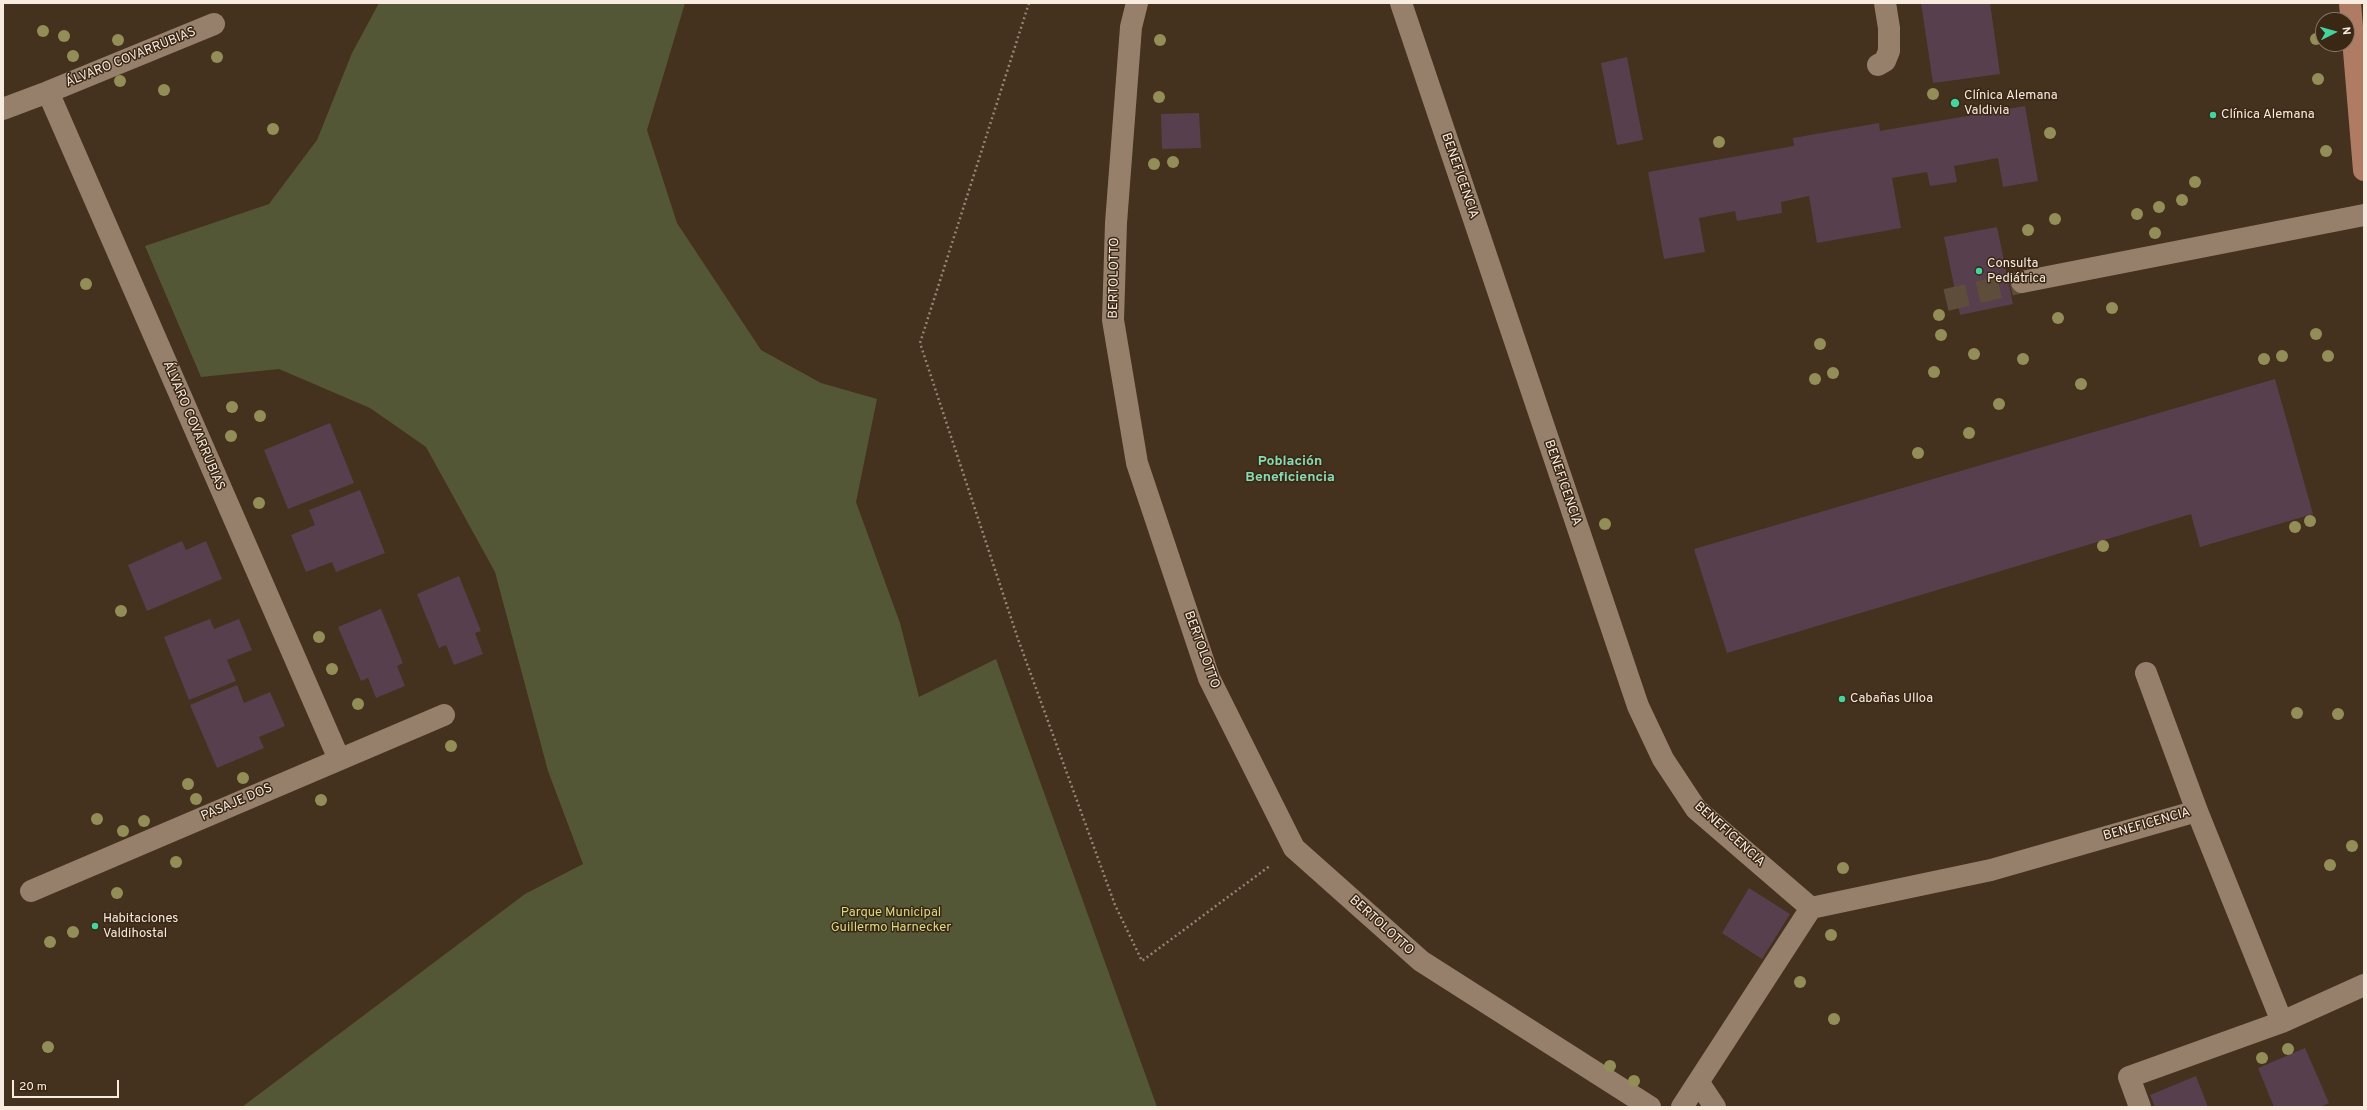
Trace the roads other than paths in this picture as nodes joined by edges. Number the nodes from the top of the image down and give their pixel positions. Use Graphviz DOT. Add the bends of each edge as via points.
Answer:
graph roads {
  1 [pos="1137,3"];
  2 [pos="1402,3"];
  3 [pos="1885,3"];
  4 [pos="2350,3"];
  5 [pos="214,24"];
  6 [pos="1878,65"];
  7 [pos="48,92"];
  8 [pos="3,109"];
  9 [pos="2364,170"];
  10 [pos="2364,215"];
  11 [pos="2022,282"];
  12 [pos="2146,673"];
  13 [pos="444,715"];
  14 [pos="339,759"];
  15 [pos="2196,811"];
  16 [pos="31,891"];
  17 [pos="1811,908"];
  18 [pos="2364,985"];
  19 [pos="2282,1022"];
  20 [pos="1699,1082"];
  21 [pos="1650,1107"];
  22 [pos="1682,1107"];
  23 [pos="1715,1107"];
  24 [pos="2140,1107"];
  1 -- 21 [label="street, BERTOLOTTO" via="1131,27 1116,215 1113,320 1137,463 1209,678 1294,848 1421,961"];
  2 -- 17 [label="street, BENEFICENCIA" via="1638,706 1663,759 1696,809"];
  3 -- 6 [label="street" via="1889,51 1885,61"];
  4 -- 9 [label="main road"];
  5 -- 7 [label="street, ÁLVARO COVARRUBIAS"];
  7 -- 8 [label="street, ÁLVARO COVARRUBIAS"];
  7 -- 14 [label="street, ÁLVARO COVARRUBIAS"];
  10 -- 11 [label="street"];
  12 -- 15 [label="street"];
  13 -- 14 [label="street, PASAJE DOS"];
  14 -- 16 [label="street, PASAJE DOS"];
  15 -- 17 [label="street, BENEFICENCIA" via="1991,870"];
  15 -- 19 [label="street, BENEFICENCIA"];
  17 -- 20 [label="street"];
  18 -- 19 [label="street"];
  19 -- 24 [label="street" via="2129,1077"];
  20 -- 22 [label="street"];
  20 -- 23 [label="street"];
}
